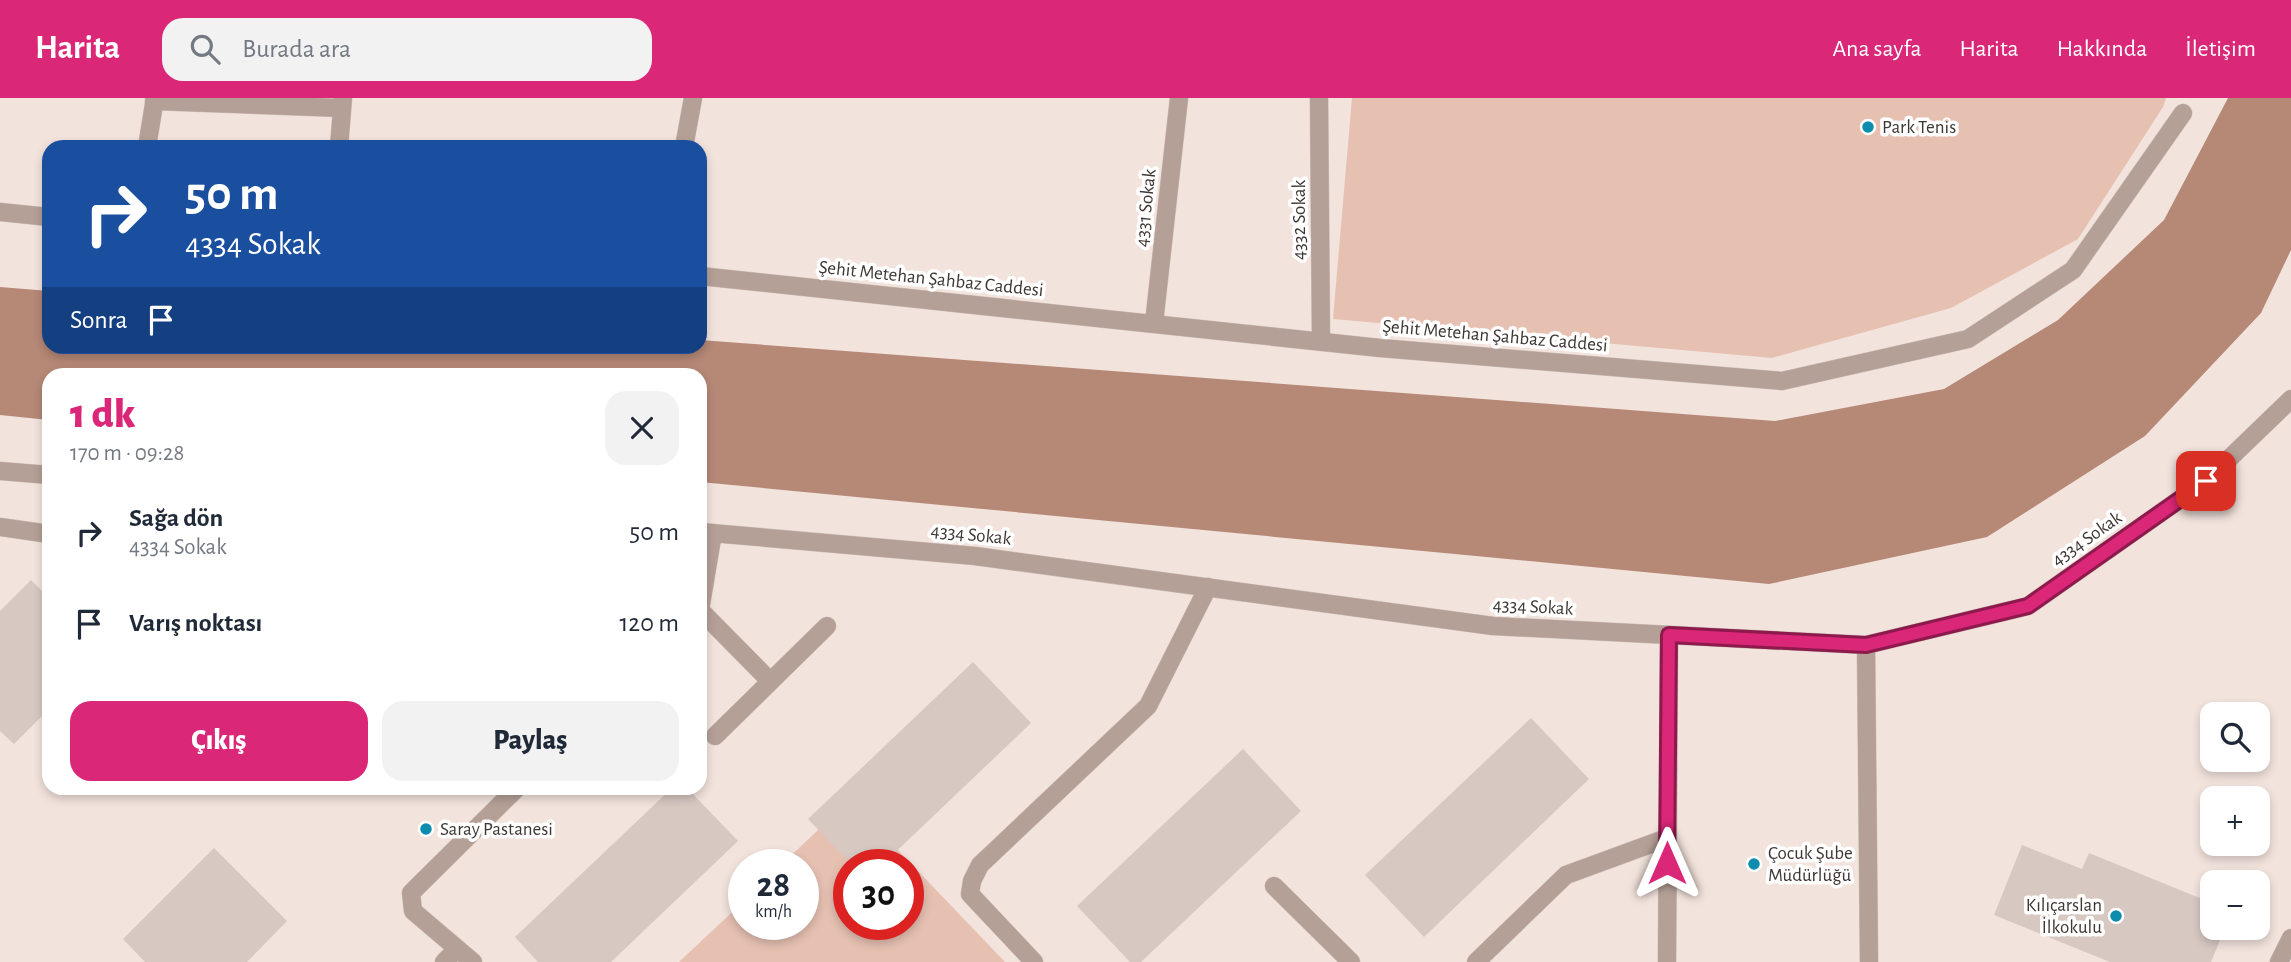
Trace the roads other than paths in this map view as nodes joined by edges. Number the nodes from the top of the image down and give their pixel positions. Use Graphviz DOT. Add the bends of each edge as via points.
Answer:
graph roads {
  1 [pos="693,98"];
  2 [pos="1179,98"];
  3 [pos="1319,98"];
  4 [pos="154,100"];
  5 [pos="342,103"];
  6 [pos="2183,113"];
  7 [pos="148,140"];
  8 [pos="340,140"];
  9 [pos="685,140"];
  10 [pos="0,212"];
  11 [pos="42,215"];
  12 [pos="707,277"];
  13 [pos="1154,323"];
  14 [pos="1321,341"];
  15 [pos="2291,399"];
  16 [pos="0,471"];
  17 [pos="42,474"];
  18 [pos="0,527"];
  19 [pos="707,532"];
  20 [pos="42,533"];
  21 [pos="1208,587"];
  22 [pos="707,617"];
  23 [pos="827,626"];
  24 [pos="1669,635"];
  25 [pos="1866,645"];
  26 [pos="769,681"];
  27 [pos="715,736"];
  28 [pos="510,795"];
  29 [pos="1667,838"];
  30 [pos="1274,886"];
  31 [pos="2291,938"];
  32 [pos="450,956"];
  33 [pos="473,962"];
  34 [pos="1034,962"];
  35 [pos="1351,962"];
  36 [pos="1476,962"];
  37 [pos="1668,962"];
  38 [pos="1868,962"];
  39 [pos="2279,962"];
  1 -- 9 [label="street"];
  2 -- 13 [label="street, 4331 Sokak"];
  3 -- 14 [label="street, 4332 Sokak"];
  4 -- 5 [label="street"];
  4 -- 7 [label="street"];
  5 -- 8 [label="street"];
  6 -- 14 [label="street, Şehit Metehan Şahbaz Caddesi" via="2073,270 1968,339 1782,381"];
  10 -- 11 [label="street"];
  12 -- 13 [label="street, Şehit Metehan Şahbaz Caddesi"];
  13 -- 14 [label="street, Şehit Metehan Şahbaz Caddesi"];
  15 -- 25 [label="street, 4334 Sokak" via="2206,481 2028,606"];
  16 -- 17 [label="street"];
  18 -- 20 [label="street"];
  19 -- 21 [label="street, 4334 Sokak" via="975,556"];
  21 -- 24 [label="street, 4334 Sokak" via="1493,626"];
  21 -- 34 [label="street" via="1148,706 980,865 972,881 970,894"];
  22 -- 26 [label="street"];
  23 -- 26 [label="street"];
  24 -- 25 [label="street, 4334 Sokak"];
  24 -- 29 [label="street"];
  25 -- 38 [label="street"];
  26 -- 27 [label="street"];
  28 -- 32 [label="street" via="411,893 413,911"];
  29 -- 36 [label="street" via="1566,875"];
  29 -- 37 [label="street"];
  30 -- 35 [label="street"];
  31 -- 39 [label="street"];
  32 -- 33 [label="street"];
}
